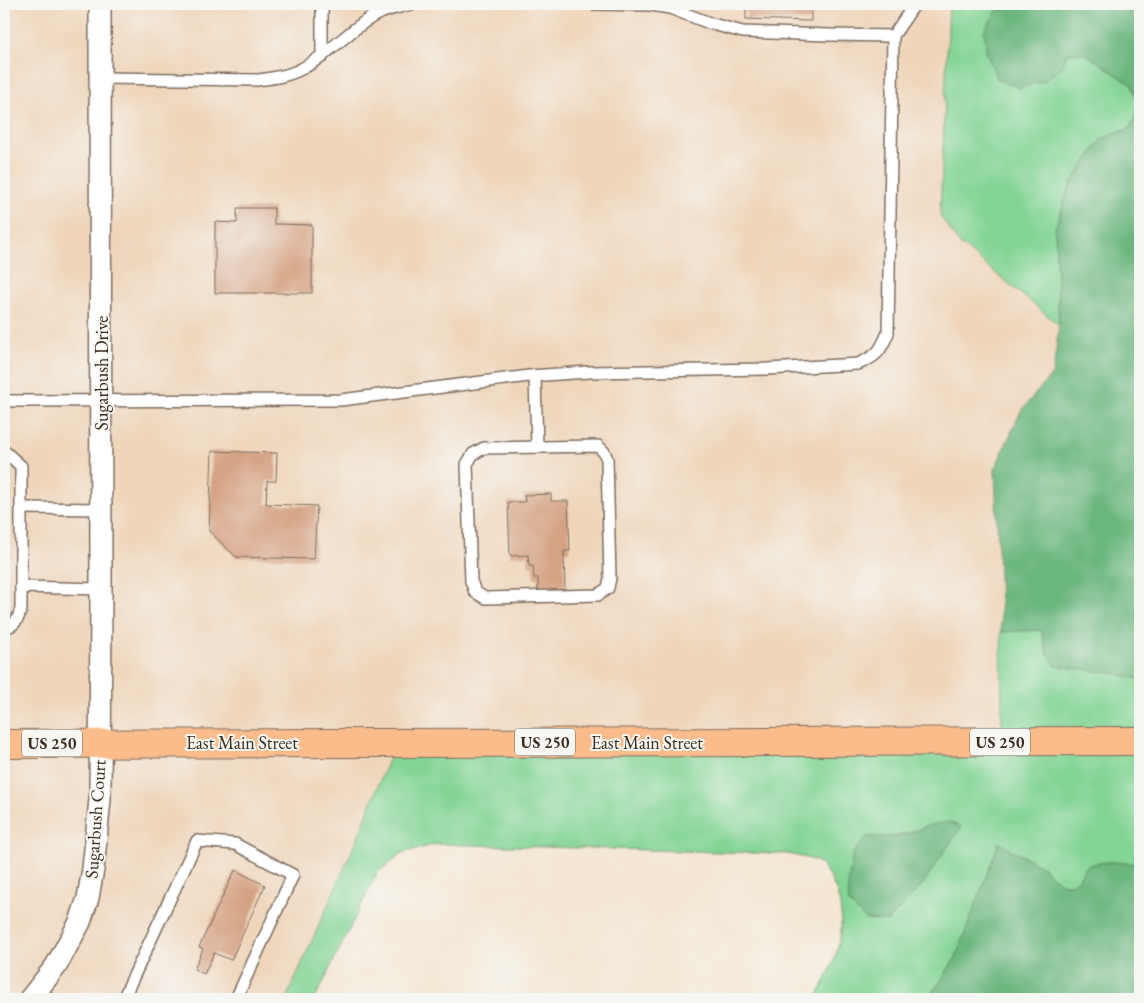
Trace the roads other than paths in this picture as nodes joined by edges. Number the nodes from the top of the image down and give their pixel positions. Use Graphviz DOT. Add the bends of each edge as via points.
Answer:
graph roads {
  1 [pos="100,4"];
  2 [pos="322,4"];
  3 [pos="412,4"];
  4 [pos="593,4"];
  5 [pos="913,4"];
  6 [pos="893,36"];
  7 [pos="322,57"];
  8 [pos="100,78"];
  9 [pos="535,376"];
  10 [pos="101,400"];
  11 [pos="4,401"];
  12 [pos="537,447"];
  13 [pos="4,450"];
  14 [pos="21,508"];
  15 [pos="101,509"];
  16 [pos="21,586"];
  17 [pos="101,589"];
  18 [pos="4,627"];
  19 [pos="1140,741"];
  20 [pos="100,742"];
  21 [pos="4,744"];
  22 [pos="39,996"];
  23 [pos="123,999"];
  24 [pos="236,999"];
  1 -- 8 [label="street, Sugarbush Drive"];
  2 -- 7 [label="lane"];
  3 -- 7 [label="lane" via="389,9 371,18"];
  4 -- 6 [label="lane" via="670,8 743,32"];
  5 -- 6 [label="lane"];
  6 -- 9 [label="lane" via="888,332 881,350 858,364 829,367"];
  7 -- 8 [label="lane" via="301,70 258,80"];
  8 -- 10 [label="street, Sugarbush Drive"];
  9 -- 10 [label="lane" via="341,400"];
  9 -- 12 [label="lane"];
  10 -- 11 [label="lane"];
  10 -- 15 [label="street, Sugarbush Drive"];
  12 -- 12 [label="lane" via="484,448 473,454 467,464 471,580 475,592 485,598 598,595 608,588 610,578 607,459 598,446"];
  13 -- 14 [label="lane" via="21,466"];
  14 -- 15 [label="lane"];
  14 -- 16 [label="lane"];
  15 -- 17 [label="street, Sugarbush Drive"];
  16 -- 17 [label="lane"];
  16 -- 18 [label="lane" via="21,609 17,621"];
  17 -- 20 [label="street, Sugarbush Drive"];
  19 -- 20 [label="highway, East Main Street / US 250"];
  20 -- 21 [label="highway, East Main Street / US 250"];
  20 -- 22 [label="street, Sugarbush Court" via="97,840 88,898 80,922"];
  23 -- 24 [label="lane" via="197,841 235,844 293,875"];
}
